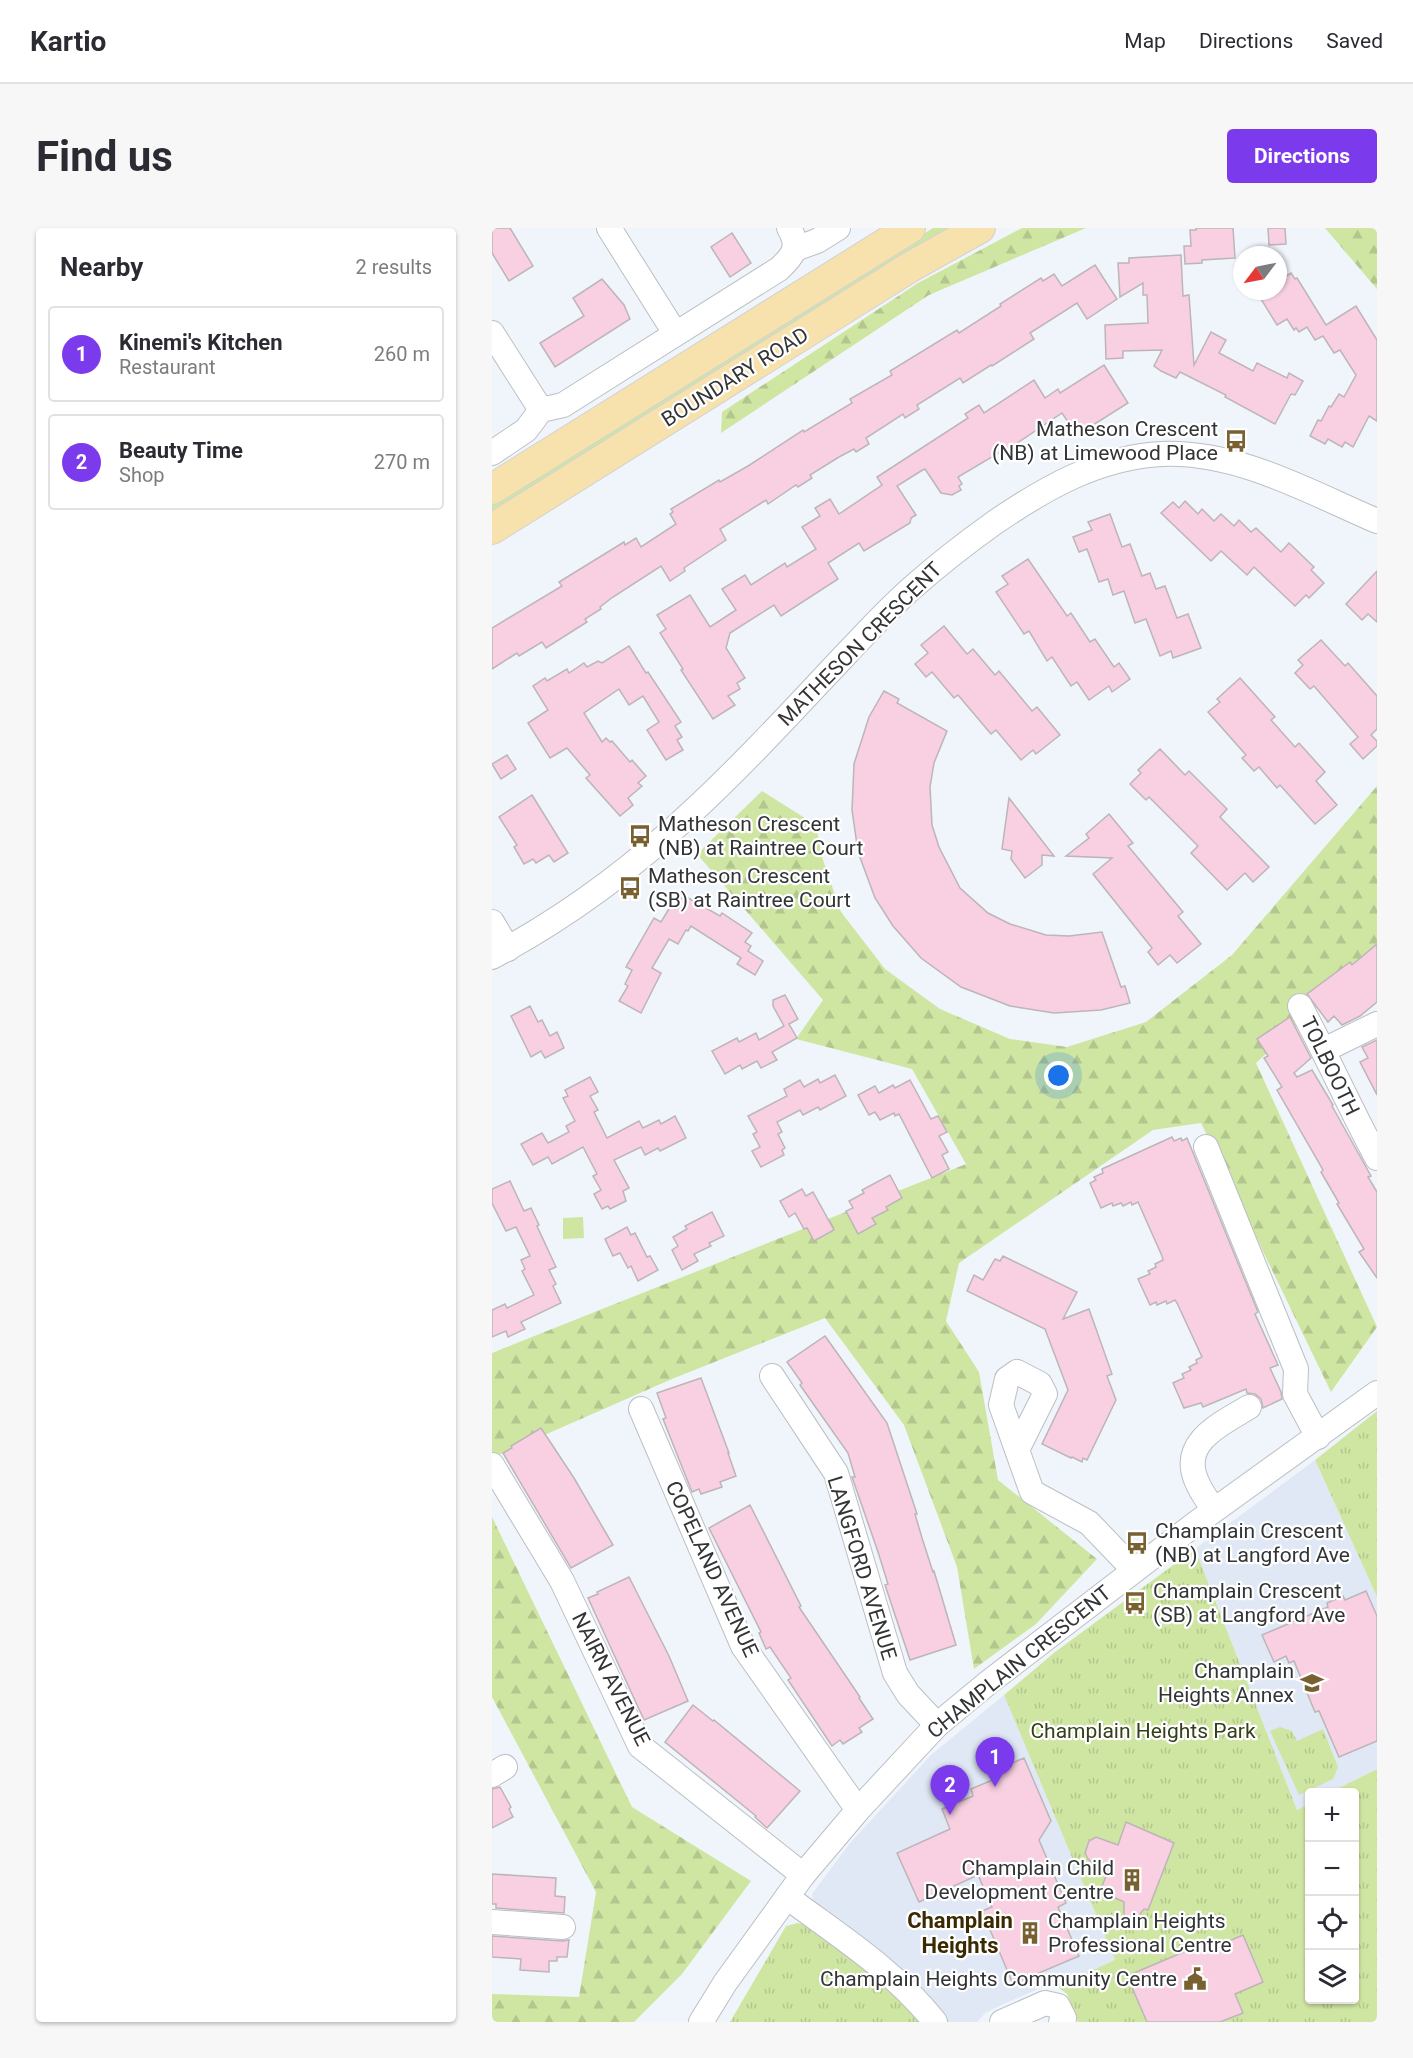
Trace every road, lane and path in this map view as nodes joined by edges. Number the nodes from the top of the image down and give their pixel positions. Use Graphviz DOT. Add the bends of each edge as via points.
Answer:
graph roads {
  1 [pos="609,228"];
  2 [pos="838,228"];
  3 [pos="910,228"];
  4 [pos="980,228"];
  5 [pos="792,239"];
  6 [pos="492,333"];
  7 [pos="675,333"];
  8 [pos="541,410"];
  9 [pos="492,453"];
  10 [pos="492,489"];
  11 [pos="1377,521"];
  12 [pos="492,529"];
  13 [pos="492,922"];
  14 [pos="500,953"];
  15 [pos="1300,1006"];
  16 [pos="1377,1024"];
  17 [pos="1324,1050"];
  18 [pos="1206,1147"];
  19 [pos="1377,1158"];
  20 [pos="772,1376"];
  21 [pos="1377,1393"];
  22 [pos="1249,1407"];
  23 [pos="641,1409"];
  24 [pos="1318,1437"];
  25 [pos="1017,1450"];
  26 [pos="492,1465"];
  27 [pos="1214,1510"];
  28 [pos="1134,1570"];
  29 [pos="937,1725"];
  30 [pos="858,1810"];
  31 [pos="803,1875"];
  32 [pos="787,1897"];
  33 [pos="492,1922"];
  34 [pos="563,1928"];
  35 [pos="701,2022"];
  36 [pos="935,2022"];
  37 [pos="1002,2022"];
  38 [pos="1061,2022"];
  1 -- 7 [label="street"];
  2 -- 5 [label="street" via="817,242"];
  3 -- 10 [label="main road, BOUNDARY ROAD"];
  4 -- 12 [label="main road, BOUNDARY ROAD" via="912,266"];
  5 -- 7 [label="street" via="788,261 779,269"];
  6 -- 8 [label="street"];
  7 -- 8 [label="street" via="563,405"];
  8 -- 9 [label="street" via="526,430"];
  11 -- 14 [label="street, MATHESON CRESCENT" via="1271,475 1229,461 1196,456 1145,456 1066,478 957,550 911,588 692,812 570,910"];
  13 -- 14 [label="street"];
  15 -- 17 [label="street, TOLBOOTH"];
  16 -- 17 [label="street"];
  17 -- 19 [label="street, TOLBOOTH"];
  18 -- 24 [label="street" via="1296,1368 1295,1394"];
  20 -- 29 [label="street, LANGFORD AVENUE" via="836,1473 895,1672 908,1694"];
  21 -- 24 [label="street, CHAMPLAIN CRESCENT"];
  22 -- 27 [label="street" via="1214,1428 1199,1442 1191,1461 1196,1481"];
  23 -- 30 [label="street, COPELAND AVENUE" via="743,1646"];
  24 -- 27 [label="street, CHAMPLAIN CRESCENT"];
  25 -- 28 [label="street" via="1032,1491 1089,1523"];
  26 -- 31 [label="street, NAIRN AVENUE" via="562,1581 640,1746"];
  27 -- 28 [label="street, CHAMPLAIN CRESCENT"];
  28 -- 29 [label="street, CHAMPLAIN CRESCENT"];
  29 -- 30 [label="street, CHAMPLAIN CRESCENT"];
  30 -- 31 [label="street, CHAMPLAIN CRESCENT"];
  31 -- 32 [label="street, CHAMPLAIN CRESCENT"];
  32 -- 35 [label="street, CHAMPLAIN CRESCENT"];
  32 -- 36 [label="street" via="876,1961 917,1998"];
  33 -- 34 [label="street"];
  37 -- 38 [label="street" via="1045,2003 1058,2006 1064,2018"];
}
